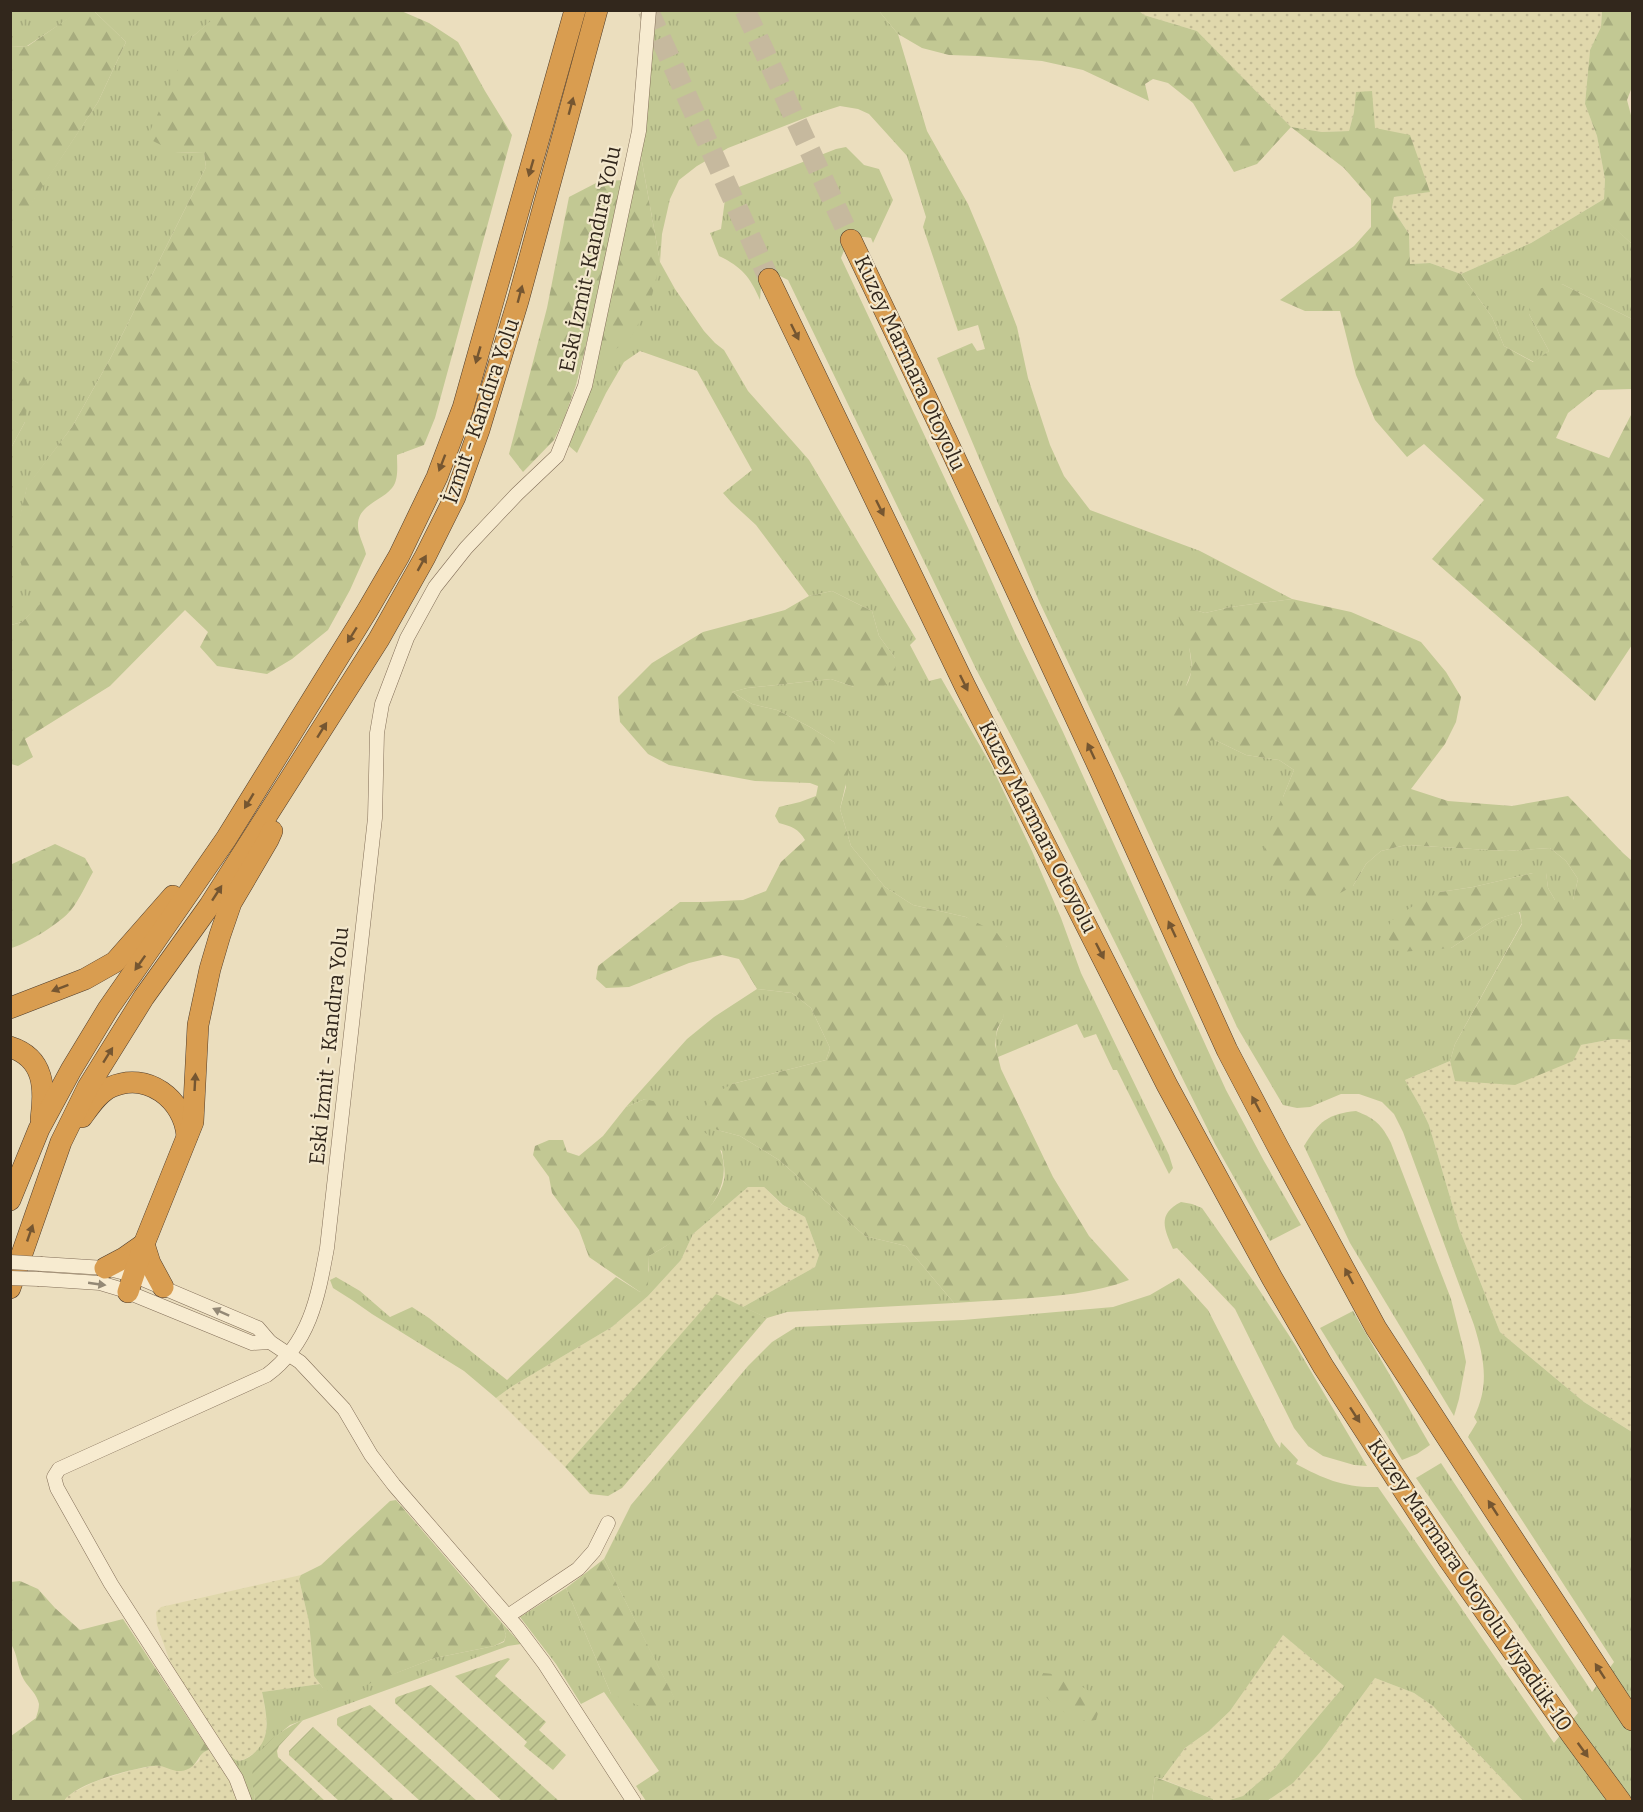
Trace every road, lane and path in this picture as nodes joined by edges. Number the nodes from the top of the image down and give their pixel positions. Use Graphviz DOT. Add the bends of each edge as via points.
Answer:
graph roads {
  1 [pos="575,10"];
  2 [pos="597,10"];
  3 [pos="649,10"];
  4 [pos="852,240"];
  5 [pos="769,279"];
  6 [pos="377,733"];
  7 [pos="291,780"];
  8 [pos="226,839"];
  9 [pos="10,1008"];
  10 [pos="10,1047"];
  11 [pos="39,1129"];
  12 [pos="187,1140"];
  13 [pos="61,1142"];
  14 [pos="10,1200"];
  15 [pos="144,1245"];
  16 [pos="10,1262"];
  17 [pos="105,1268"];
  18 [pos="10,1278"];
  19 [pos="131,1283"];
  20 [pos="163,1287"];
  21 [pos="10,1288"];
  22 [pos="270,1342"];
  23 [pos="288,1355"];
  24 [pos="1323,1366"];
  25 [pos="608,1523"];
  26 [pos="508,1616"];
  27 [pos="1632,1720"];
  28 [pos="245,1802"];
  29 [pos="634,1802"];
  30 [pos="1621,1802"];
  1 -- 8 [label="highway, one-way" via="463,408 437,477 399,556"];
  7 -- 2 [label="highway, İzmit - Kandıra Yolu, one-way" via="379,639 455,497 518,301"];
  3 -- 6 [label="street, Eskı İzmit-Kandıra Yolu" via="639,131 585,386 557,456 466,548 435,587 407,638 382,704"];
  27 -- 4 [label="highway, Kuzey Marmara Otoyolu, one-way" via="1376,1328 1227,1050"];
  5 -- 24 [label="highway, Kuzey Marmara Otoyolu, one-way" via="965,686 1167,1085"];
  6 -- 23 [label="street, Eski İzmit - Kandıra Yolu" via="375,818 327,1248 309,1323"];
  12 -- 7 [label="highway, one-way" via="193,1122 198,1025 220,934 231,903 268,840"];
  13 -- 7 [label="highway, one-way" via="88,1087 144,997 210,905"];
  8 -- 9 [label="highway, one-way" via="115,962 85,979"];
  8 -- 11 [label="highway, one-way" via="108,1009"];
  10 -- 11 [label="highway" via="30,1057 38,1069 43,1088"];
  11 -- 14 [label="highway"];
  12 -- 13 [label="highway" via="186,1124 170,1097 140,1082 109,1088"];
  12 -- 15 [label="highway"];
  21 -- 13 [label="highway, one-way"];
  15 -- 17 [label="highway"];
  15 -- 19 [label="highway"];
  15 -- 20 [label="highway"];
  16 -- 17 [label="street, bridge"];
  17 -- 19 [label="street"];
  18 -- 19 [label="street, one-way, bridge"];
  19 -- 20 [label="street"];
  19 -- 22 [label="street" via="252,1343"];
  22 -- 20 [label="street, one-way" via="258,1329"];
  22 -- 23 [label="street"];
  23 -- 26 [label="street" via="300,1362 344,1409 394,1485"];
  23 -- 28 [label="street, Eski İzmit - Kandıra Yolu" via="267,1375 59,1469 54,1477 111,1584 236,1778"];
  24 -- 30 [label="highway, Kuzey Marmara Otoyolu Viyadük-10, one-way" via="1449,1560"];
  25 -- 26 [label="street" via="594,1551 578,1569"];
  26 -- 29 [label="street" via="544,1663"];
}
